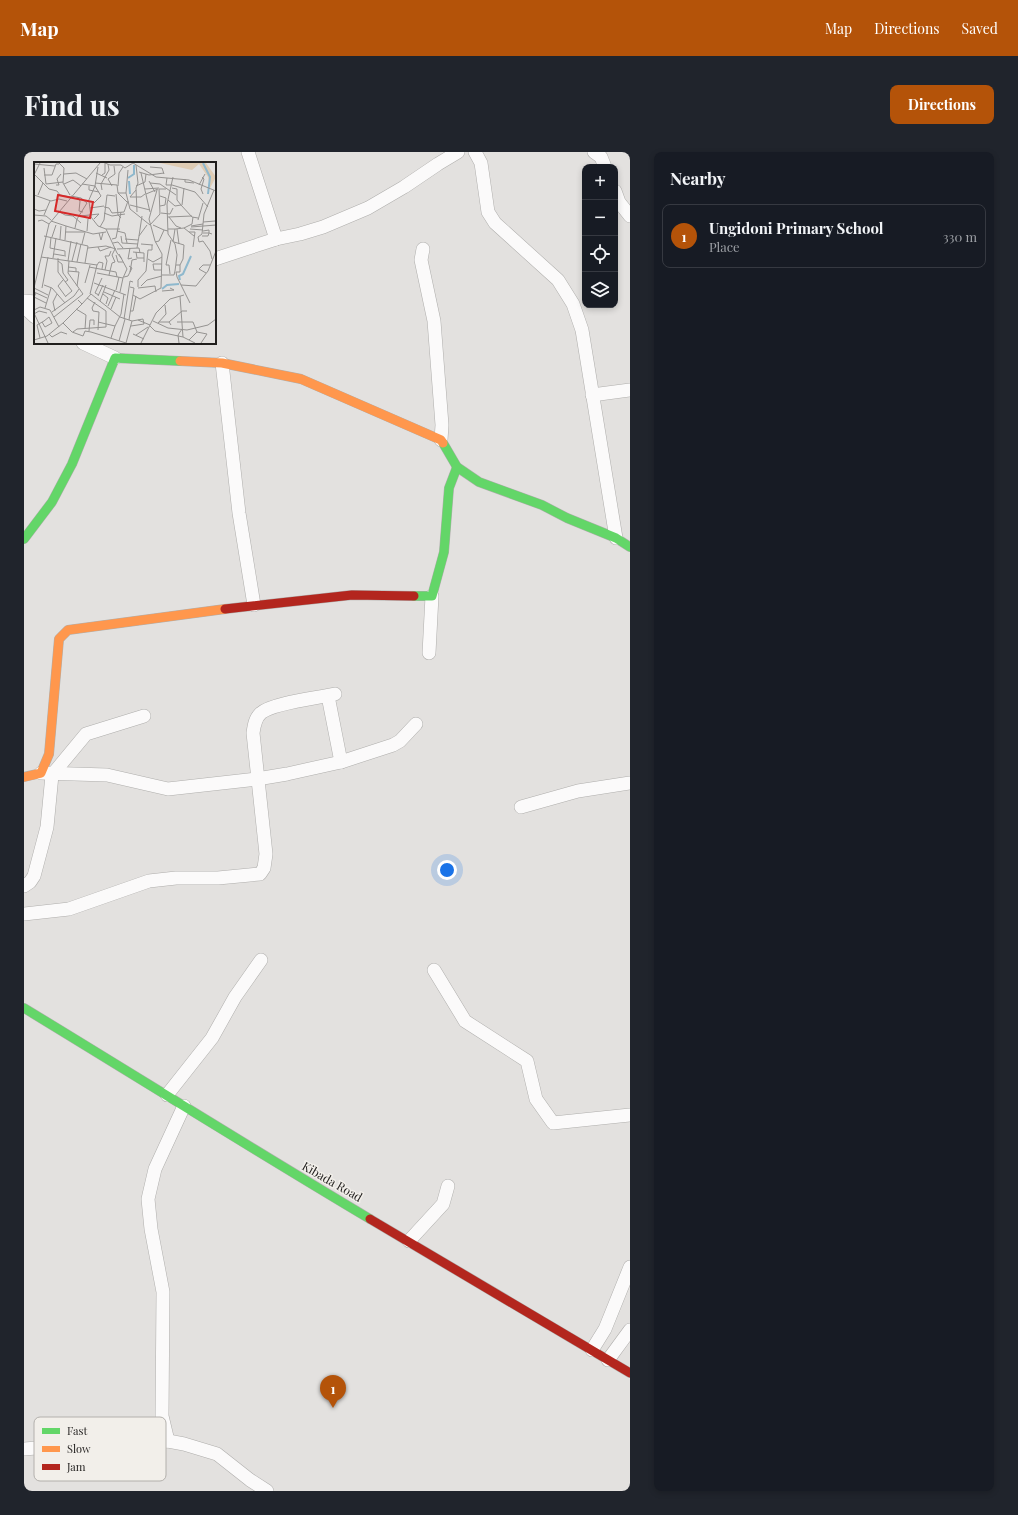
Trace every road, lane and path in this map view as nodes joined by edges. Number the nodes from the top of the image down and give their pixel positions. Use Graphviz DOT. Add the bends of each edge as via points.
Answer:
graph roads {
  1 [pos="248,152"];
  2 [pos="458,152"];
  3 [pos="475,152"];
  4 [pos="618,199"];
  5 [pos="630,216"];
  6 [pos="276,239"];
  7 [pos="424,249"];
  8 [pos="216,259"];
  9 [pos="24,301"];
  10 [pos="34,302"];
  11 [pos="24,307"];
  12 [pos="34,316"];
  13 [pos="85,344"];
  14 [pos="116,358"];
  15 [pos="222,363"];
  16 [pos="630,390"];
  17 [pos="592,394"];
  18 [pos="442,440"];
  19 [pos="457,467"];
  20 [pos="26,534"];
  21 [pos="616,538"];
  22 [pos="630,546"];
  23 [pos="432,596"];
  24 [pos="254,605"];
  25 [pos="429,653"];
  26 [pos="144,716"];
  27 [pos="416,724"];
  28 [pos="341,762"];
  29 [pos="46,774"];
  30 [pos="24,777"];
  31 [pos="257,780"];
  32 [pos="630,783"];
  33 [pos="521,807"];
  34 [pos="24,886"];
  35 [pos="24,914"];
  36 [pos="261,960"];
  37 [pos="434,970"];
  38 [pos="24,1008"];
  39 [pos="167,1095"];
  40 [pos="184,1106"];
  41 [pos="630,1115"];
  42 [pos="448,1186"];
  43 [pos="409,1242"];
  44 [pos="630,1267"];
  45 [pos="630,1330"];
  46 [pos="592,1350"];
  47 [pos="608,1360"];
  48 [pos="630,1373"];
  49 [pos="162,1417"];
  50 [pos="166,1433"];
  51 [pos="168,1442"];
  52 [pos="34,1448"];
  53 [pos="24,1449"];
  54 [pos="267,1491"];
  1 -- 6 [label="street"];
  2 -- 6 [label="street" via="368,208 323,227"];
  3 -- 17 [label="street" via="481,163 488,212 495,224 558,280 573,304 582,330"];
  4 -- 5 [label="street"];
  6 -- 8 [label="street"];
  7 -- 18 [label="street" via="421,260 434,321"];
  9 -- 10 [label="street"];
  11 -- 12 [label="street"];
  13 -- 14 [label="street"];
  14 -- 15 [label="street"];
  14 -- 20 [label="street" via="72,464 52,502"];
  15 -- 18 [label="street" via="301,379"];
  15 -- 24 [label="street" via="239,513"];
  16 -- 17 [label="street"];
  17 -- 21 [label="street"];
  18 -- 19 [label="street"];
  19 -- 21 [label="street" via="479,482 542,505"];
  19 -- 23 [label="street" via="449,488 444,552"];
  21 -- 22 [label="street"];
  23 -- 24 [label="street" via="352,596"];
  23 -- 25 [label="street"];
  24 -- 29 [label="street" via="68,630 59,639"];
  26 -- 29 [label="street" via="86,734"];
  27 -- 28 [label="street" via="400,741"];
  28 -- 31 [label="street"];
  28 -- 31 [label="street" via="331,695 279,705 261,712 255,721 253,733"];
  29 -- 30 [label="street"];
  29 -- 31 [label="street" via="107,775 168,789"];
  29 -- 34 [label="street" via="47,827 34,876"];
  31 -- 35 [label="street" via="266,854 264,868 260,874 149,881 69,909"];
  32 -- 33 [label="street" via="578,791"];
  36 -- 39 [label="street" via="235,997 212,1038"];
  37 -- 41 [label="street" via="465,1021 527,1061 536,1099 553,1123"];
  38 -- 39 [label="street, Kibada Road"];
  39 -- 40 [label="street, Kibada Road"];
  40 -- 43 [label="street, Kibada Road"];
  40 -- 49 [label="street" via="155,1169 148,1199 163,1292"];
  42 -- 43 [label="street" via="443,1204"];
  43 -- 46 [label="street, Kibada Road"];
  44 -- 46 [label="street" via="605,1329"];
  45 -- 47 [label="street"];
  46 -- 47 [label="street, Kibada Road"];
  47 -- 48 [label="street, Kibada Road"];
  50 -- 51 [label="street"];
  51 -- 54 [label="street" via="217,1454"];
  52 -- 53 [label="street"];
}
